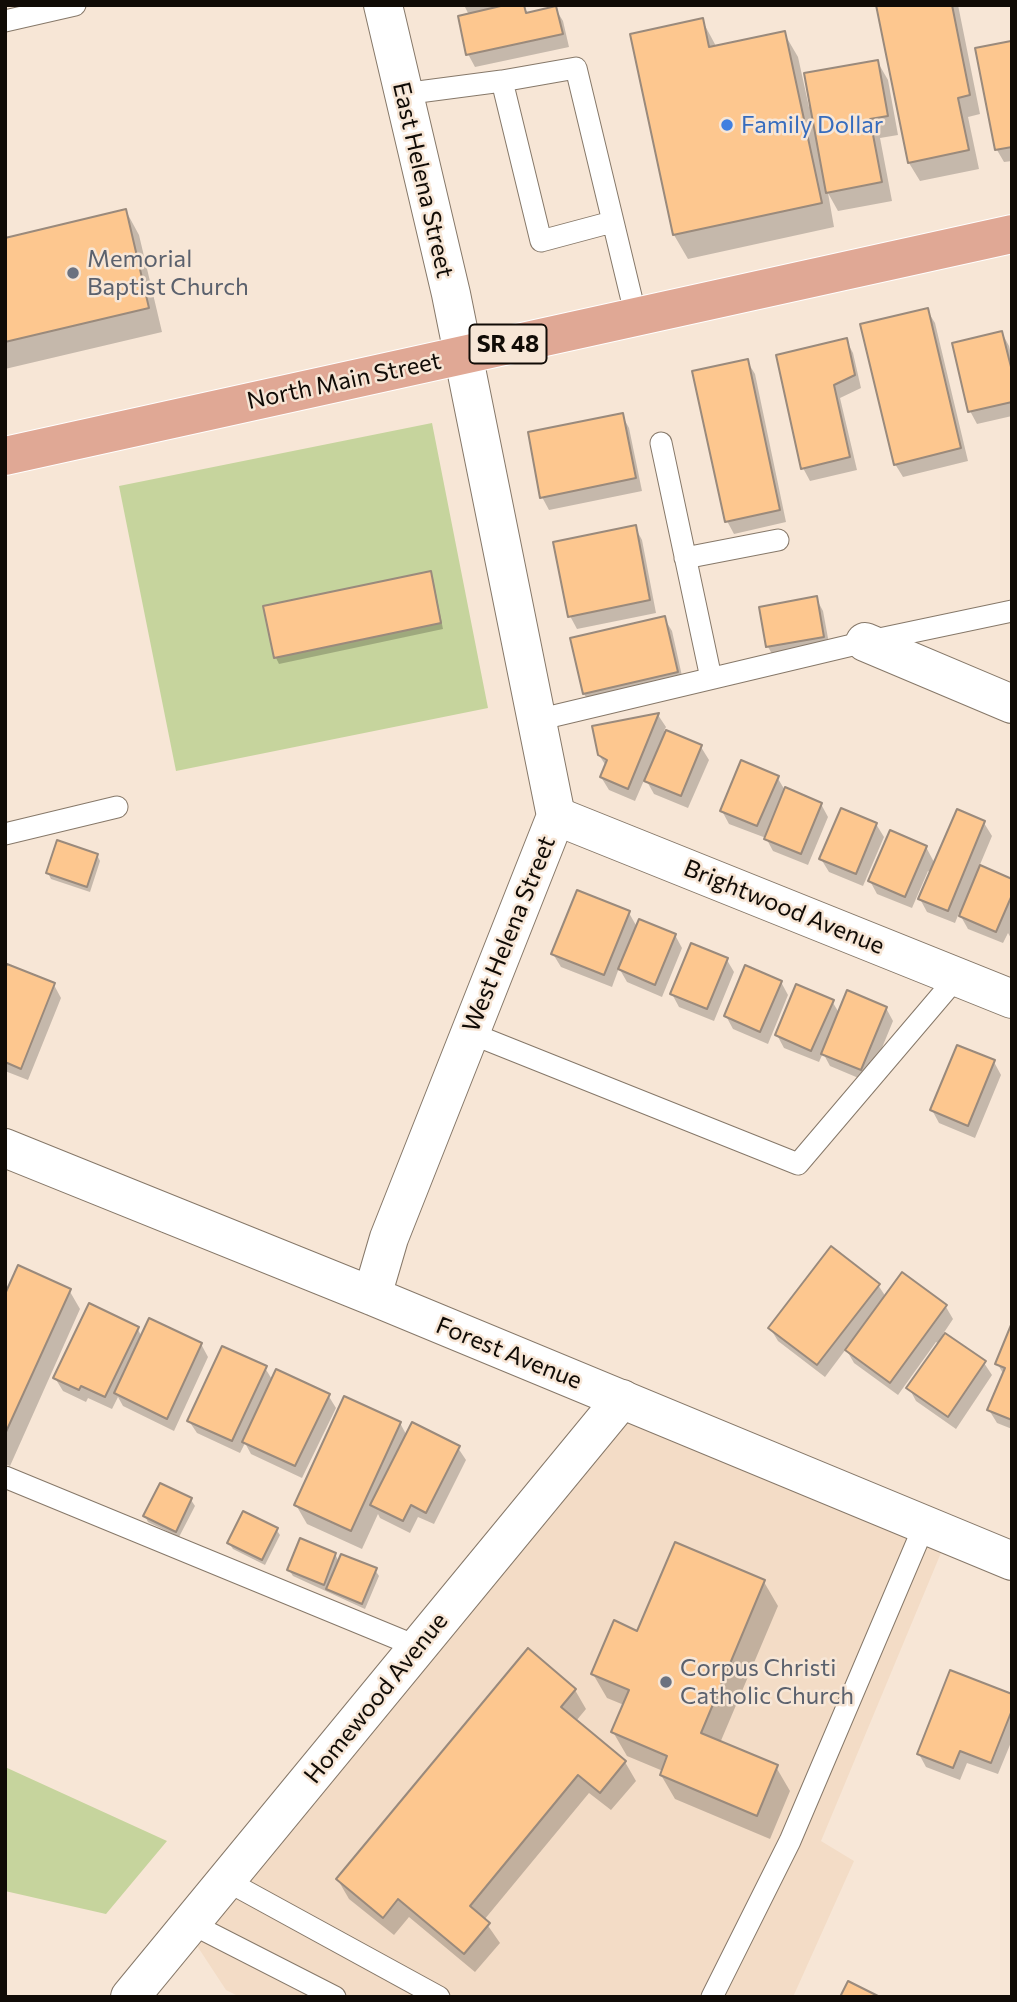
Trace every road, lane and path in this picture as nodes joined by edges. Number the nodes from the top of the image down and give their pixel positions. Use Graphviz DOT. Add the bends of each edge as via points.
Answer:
graph roads {
  1 [pos="383,5"];
  2 [pos="67,6"];
  3 [pos="5,21"];
  4 [pos="502,81"];
  5 [pos="403,94"];
  6 [pos="612,222"];
  7 [pos="1012,234"];
  8 [pos="636,317"];
  9 [pos="462,355"];
  10 [pos="660,443"];
  11 [pos="5,456"];
  12 [pos="778,540"];
  13 [pos="685,558"];
  14 [pos="1012,611"];
  15 [pos="865,642"];
  16 [pos="712,678"];
  17 [pos="1012,704"];
  18 [pos="537,720"];
  19 [pos="117,807"];
  20 [pos="556,816"];
  21 [pos="5,835"];
  22 [pos="957,977"];
  23 [pos="1012,999"];
  24 [pos="470,1033"];
  25 [pos="5,1148"];
  26 [pos="372,1296"];
  27 [pos="622,1399"];
  28 [pos="5,1477"];
  29 [pos="924,1526"];
  30 [pos="1012,1561"];
  31 [pos="418,1647"];
  32 [pos="227,1881"];
  33 [pos="192,1924"];
  34 [pos="130,1997"];
  35 [pos="335,1997"];
  36 [pos="439,1997"];
  37 [pos="712,1997"];
  1 -- 5 [label="street, East Helena Street"];
  2 -- 3 [label="lane"];
  4 -- 5 [label="lane"];
  4 -- 6 [label="lane" via="576,68"];
  4 -- 6 [label="lane" via="541,241"];
  5 -- 9 [label="street, East Helena Street"];
  6 -- 8 [label="lane"];
  7 -- 8 [label="main road, North Main Street / SR 48"];
  8 -- 9 [label="main road, North Main Street / SR 48"];
  9 -- 11 [label="main road, North Main Street / SR 48"];
  9 -- 18 [label="street, West Helena Street"];
  10 -- 13 [label="lane"];
  12 -- 13 [label="lane"];
  13 -- 16 [label="lane"];
  14 -- 15 [label="lane"];
  15 -- 16 [label="lane"];
  15 -- 17 [label="street"];
  16 -- 18 [label="lane"];
  18 -- 20 [label="street, West Helena Street"];
  19 -- 21 [label="lane"];
  20 -- 22 [label="street, Brightwood Avenue"];
  20 -- 24 [label="street, West Helena Street"];
  22 -- 23 [label="street, Brightwood Avenue"];
  22 -- 24 [label="lane" via="799,1164"];
  24 -- 26 [label="street, West Helena Street" via="389,1238"];
  25 -- 26 [label="street, Forest Avenue"];
  26 -- 27 [label="street, Forest Avenue"];
  27 -- 29 [label="street, Forest Avenue"];
  27 -- 31 [label="street, Homewood Avenue"];
  28 -- 31 [label="lane"];
  29 -- 30 [label="street, Forest Avenue"];
  29 -- 37 [label="lane" via="790,1841"];
  31 -- 32 [label="street, Homewood Avenue"];
  32 -- 33 [label="street, Homewood Avenue"];
  32 -- 36 [label="lane"];
  33 -- 34 [label="street, Homewood Avenue"];
  33 -- 35 [label="lane"];
}
